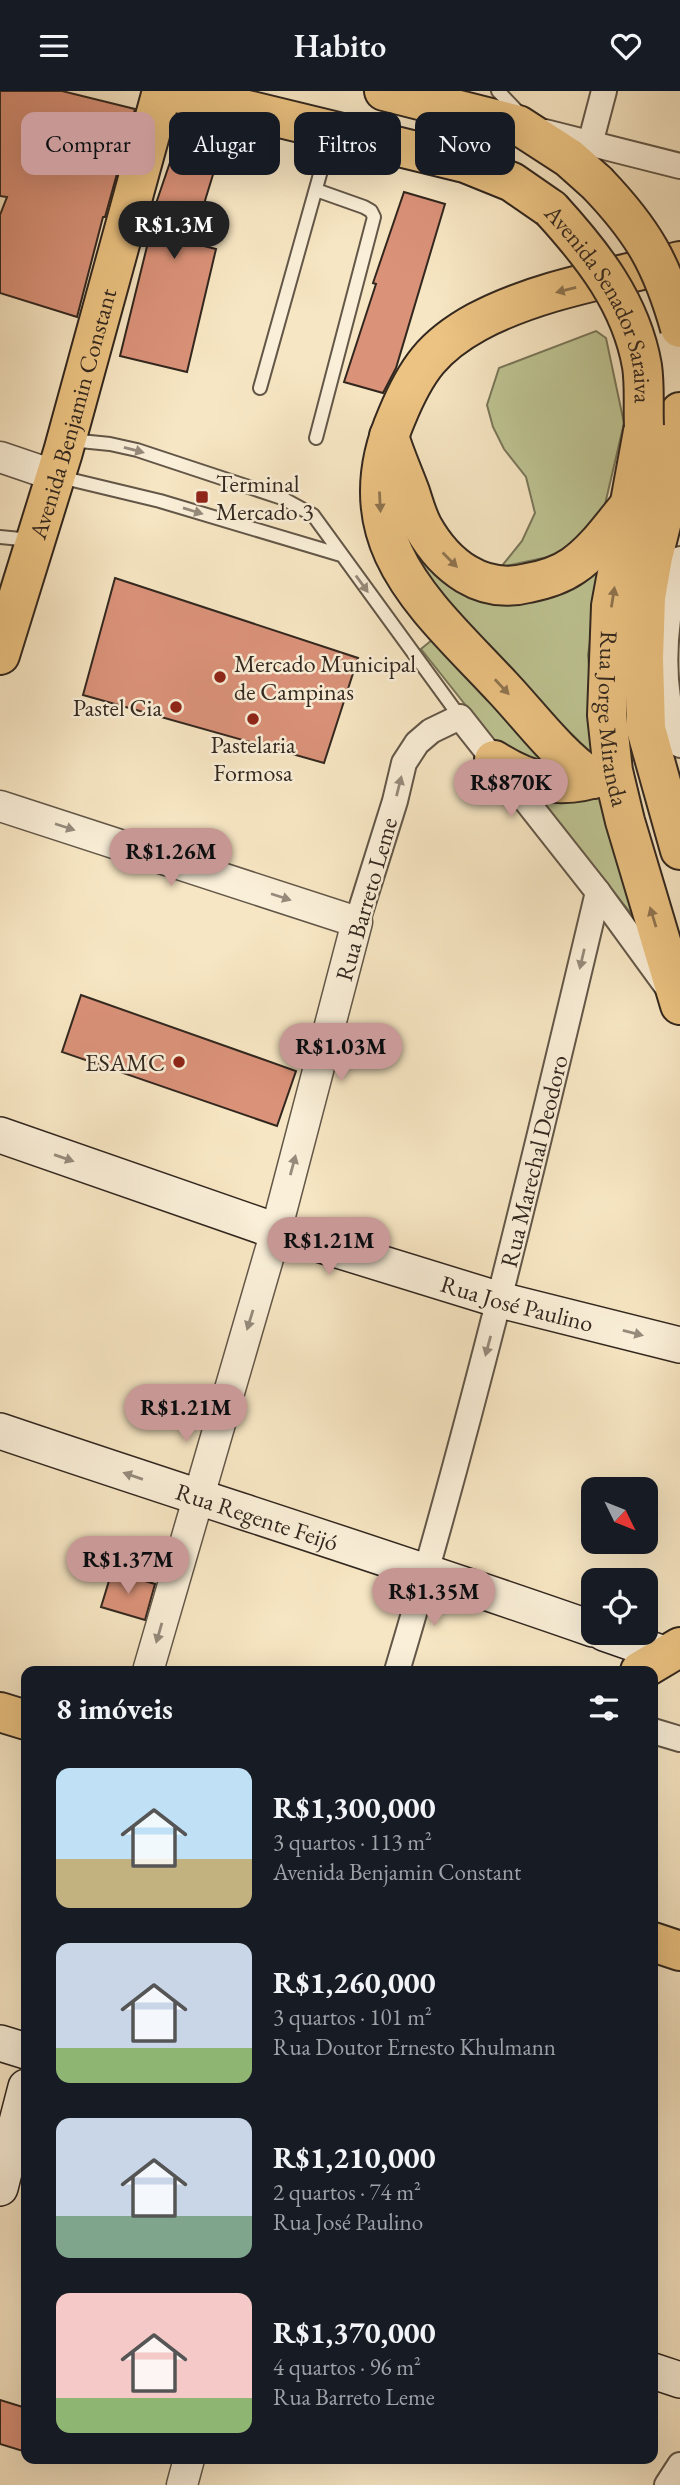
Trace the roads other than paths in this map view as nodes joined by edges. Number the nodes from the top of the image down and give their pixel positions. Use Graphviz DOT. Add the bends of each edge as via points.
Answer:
graph roads {
  1 [pos="162,91"];
  2 [pos="169,91"];
  3 [pos="384,91"];
  4 [pos="498,91"];
  5 [pos="604,91"];
  6 [pos="294,122"];
  7 [pos="527,128"];
  8 [pos="590,144"];
  9 [pos="401,148"];
  10 [pos="680,166"];
  11 [pos="320,175"];
  12 [pos="316,190"];
  13 [pos="680,261"];
  14 [pos="680,328"];
  15 [pos="260,388"];
  16 [pos="680,412"];
  17 [pos="643,426"];
  18 [pos="388,434"];
  19 [pos="316,438"];
  20 [pos="0,457"];
  21 [pos="61,458"];
  22 [pos="658,498"];
  23 [pos="18,539"];
  24 [pos="341,555"];
  25 [pos="679,566"];
  26 [pos="0,655"];
  27 [pos="460,717"];
  28 [pos="663,737"];
  29 [pos="494,760"];
  30 [pos="603,775"];
  31 [pos="0,806"];
  32 [pos="680,850"];
  33 [pos="598,892"];
  34 [pos="357,922"];
  35 [pos="680,1005"];
  36 [pos="0,1135"];
  37 [pos="276,1231"];
  38 [pos="500,1300"];
  39 [pos="680,1345"];
  40 [pos="0,1430"];
  41 [pos="197,1497"];
  42 [pos="427,1571"];
  43 [pos="581,1625"];
  44 [pos="632,1645"];
  45 [pos="662,1658"];
  46 [pos="149,1666"];
  47 [pos="398,1666"];
  48 [pos="0,1712"];
  49 [pos="21,1718"];
  50 [pos="658,1732"];
  51 [pos="680,1739"];
  52 [pos="658,1944"];
  53 [pos="680,1951"];
  54 [pos="0,2043"];
  55 [pos="21,2049"];
  56 [pos="21,2110"];
  57 [pos="8,2171"];
  58 [pos="658,2373"];
  59 [pos="680,2380"];
  60 [pos="188,2464"];
  61 [pos="680,2465"];
  62 [pos="182,2485"];
  63 [pos="667,2485"];
  1 -- 21 [label="main road, Avenida Benjamin Constant"];
  2 -- 6 [label="main road, Avenida Senador Saraiva"];
  3 -- 7 [label="main road"];
  4 -- 7 [label="lane"];
  5 -- 8 [label="street"];
  7 -- 8 [label="street"];
  7 -- 14 [label="main road, bridge" via="569,158 627,214 669,288"];
  8 -- 10 [label="street"];
  9 -- 17 [label="main road, Avenida Senador Saraiva, bridge" via="465,163 512,182 551,209 588,249 617,294 633,332 642,367"];
  11 -- 12 [label="lane"];
  12 -- 15 [label="lane"];
  12 -- 19 [label="lane" via="364,207 374,217"];
  13 -- 18 [label="main road, one-way" via="527,300 476,322 420,367"];
  16 -- 22 [label="main road, Avenida Senador Saraiva"];
  17 -- 22 [label="main road, Rua Jorge Miranda"];
  18 -- 22 [label="main road, one-way" via="424,528 462,572 491,586 517,586 573,567"];
  18 -- 30 [label="main road, one-way" via="378,495 390,548 403,571 439,620 568,759"];
  20 -- 21 [label="street"];
  21 -- 23 [label="main road, Avenida Benjamin Constant"];
  21 -- 24 [label="lane, one-way" via="160,501"];
  21 -- 24 [label="lane, one-way" via="110,444 282,498 313,515"];
  22 -- 28 [label="main road, Rua Jorge Miranda" via="644,658"];
  30 -- 22 [label="main road, Rua Jorge Miranda, one-way" via="611,606"];
  23 -- 26 [label="main road, Avenida Benjamin Constant"];
  24 -- 27 [label="lane, one-way"];
  25 -- 28 [label="street, Rua Jorge Miranda" via="664,649 668,698"];
  27 -- 29 [label="street, Rua Jorge Miranda"];
  34 -- 27 [label="street, Rua Barreto Leme, one-way" via="404,763 431,731"];
  28 -- 30 [label="main road" via="639,745 627,760"];
  28 -- 32 [label="main road, Rua Jorge Miranda"];
  29 -- 30 [label="main road" via="541,782 567,784"];
  29 -- 33 [label="street, Rua Jorge Miranda"];
  35 -- 30 [label="main road, Rua Jorge Miranda, one-way" via="628,834"];
  31 -- 34 [label="street, one-way"];
  33 -- 35 [label="street, Rua Jorge Miranda"];
  33 -- 38 [label="street, Rua Marechal Deodoro, one-way"];
  37 -- 34 [label="street, Rua Barreto Leme, one-way"];
  36 -- 37 [label="main road, Rua José Paulino, one-way"];
  37 -- 38 [label="main road, Rua José Paulino"];
  37 -- 41 [label="street, Rua Barreto Leme, one-way"];
  38 -- 39 [label="main road, Rua José Paulino, one-way"];
  38 -- 42 [label="street, Rua Marechal Deodoro, one-way"];
  41 -- 40 [label="main road, Rua Regente Feijó, one-way"];
  41 -- 42 [label="main road, Rua Regente Feijó"];
  41 -- 46 [label="street, Rua Barreto Leme, one-way"];
  42 -- 43 [label="main road, Rua Regente Feijó"];
  42 -- 47 [label="street, Rua Marechal Deodoro"];
  44 -- 45 [label="main road"];
  48 -- 49 [label="main road"];
  50 -- 51 [label="street"];
  52 -- 53 [label="main road"];
  54 -- 55 [label="main road"];
  56 -- 57 [label="main road"];
  58 -- 59 [label="main road"];
  60 -- 62 [label="street"];
  61 -- 63 [label="street"];
}
